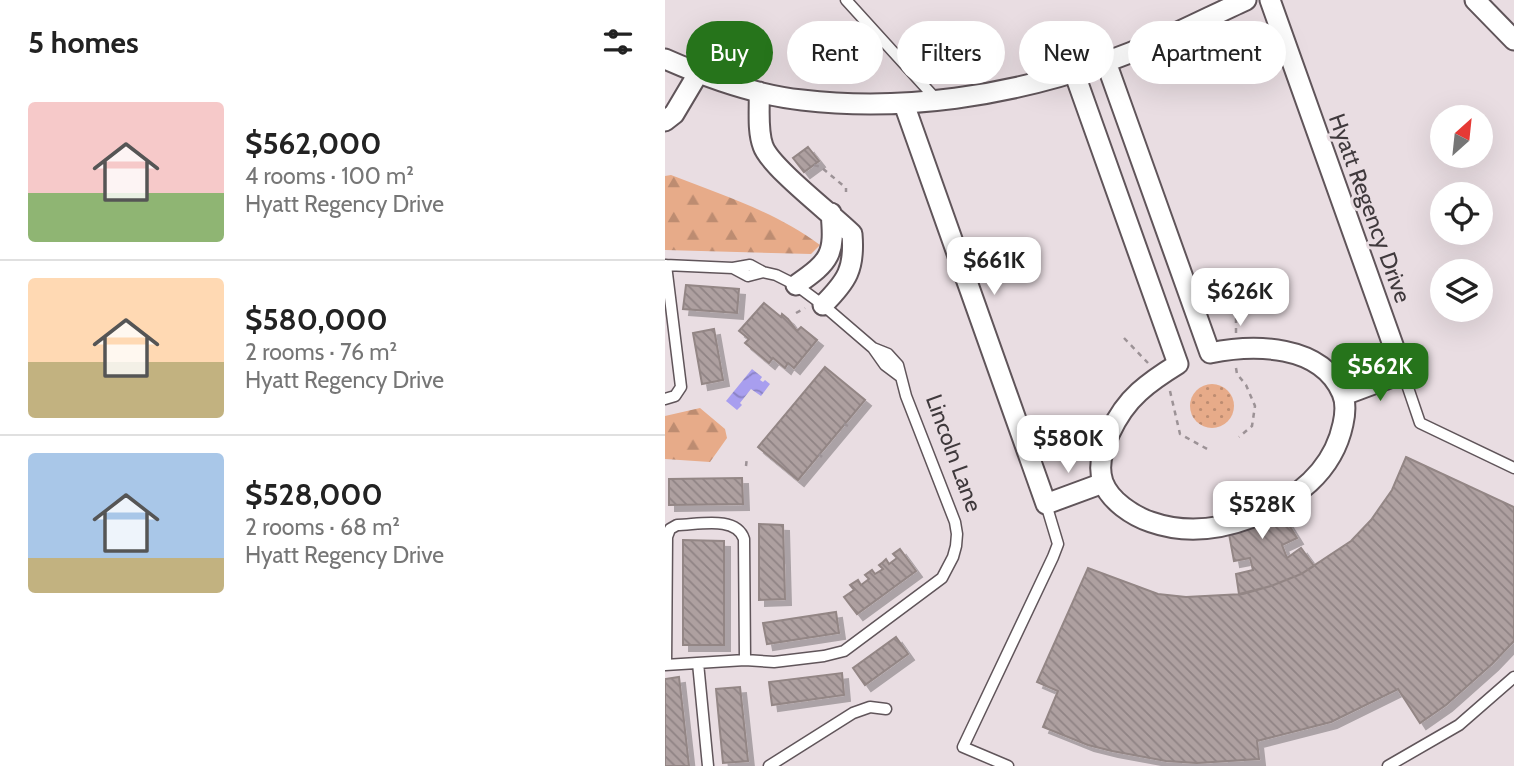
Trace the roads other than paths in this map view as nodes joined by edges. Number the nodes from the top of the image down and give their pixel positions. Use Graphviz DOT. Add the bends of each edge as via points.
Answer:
graph roads {
  1 [pos="846,0"];
  2 [pos="1246,0"];
  3 [pos="1270,0"];
  4 [pos="1475,0"];
  5 [pos="1514,40"];
  6 [pos="1114,58"];
  7 [pos="665,59"];
  8 [pos="686,67"];
  9 [pos="692,84"];
  10 [pos="735,84"];
  11 [pos="1028,84"];
  12 [pos="1078,84"];
  13 [pos="1114,84"];
  14 [pos="759,92"];
  15 [pos="937,99"];
  16 [pos="904,104"];
  17 [pos="665,121"];
  18 [pos="1158,208"];
  19 [pos="831,213"];
  20 [pos="1127,220"];
  21 [pos="666,265"];
  22 [pos="796,285"];
  23 [pos="815,306"];
  24 [pos="1210,353"];
  25 [pos="1178,364"];
  26 [pos="1403,373"];
  27 [pos="1344,395"];
  28 [pos="665,400"];
  29 [pos="1514,468"];
  30 [pos="1103,483"];
  31 [pos="1046,504"];
  32 [pos="745,660"];
  33 [pos="698,663"];
  34 [pos="665,665"];
  35 [pos="1514,677"];
  36 [pos="886,709"];
  37 [pos="708,766"];
  38 [pos="769,766"];
  39 [pos="1008,766"];
  40 [pos="1388,766"];
  1 -- 15 [label="lane"];
  2 -- 6 [label="street"];
  3 -- 26 [label="street, Hyatt Regency Drive"];
  4 -- 5 [label="street"];
  7 -- 8 [label="street"];
  9 -- 17 [label="street"];
  10 -- 14 [label="street"];
  11 -- 15 [label="street"];
  12 -- 20 [label="street"];
  13 -- 18 [label="street"];
  14 -- 16 [label="street" via="801,100"];
  14 -- 19 [label="street" via="764,149 775,165"];
  15 -- 16 [label="street"];
  16 -- 31 [label="street"];
  18 -- 20 [label="street"];
  18 -- 24 [label="street"];
  19 -- 22 [label="street" via="832,249 826,261"];
  19 -- 23 [label="street" via="852,234 854,256 841,287"];
  20 -- 25 [label="street"];
  21 -- 22 [label="lane, Lincoln Lane" via="750,265"];
  21 -- 28 [label="lane, Lincoln Lane" via="681,387"];
  22 -- 23 [label="lane, Lincoln Lane"];
  23 -- 32 [label="lane, Lincoln Lane" via="898,365 955,522 956,546 948,568 933,586 844,651 774,662"];
  24 -- 25 [label="street"];
  24 -- 27 [label="street" via="1264,348 1304,358 1323,368"];
  25 -- 30 [label="street" via="1139,392 1113,426 1104,449"];
  26 -- 27 [label="street"];
  26 -- 29 [label="lane" via="1420,423"];
  27 -- 30 [label="street" via="1341,437 1321,472 1278,507 1228,526 1192,529 1154,523 1119,503"];
  30 -- 31 [label="street"];
  31 -- 39 [label="lane" via="1058,544 963,747"];
  32 -- 33 [label="lane, Lincoln Lane"];
  32 -- 34 [label="lane" via="742,533 728,524 677,525 667,537"];
  33 -- 34 [label="lane, Lincoln Lane"];
  33 -- 37 [label="lane"];
  35 -- 40 [label="lane" via="1459,725"];
  36 -- 38 [label="lane" via="870,707 853,713"];
}
